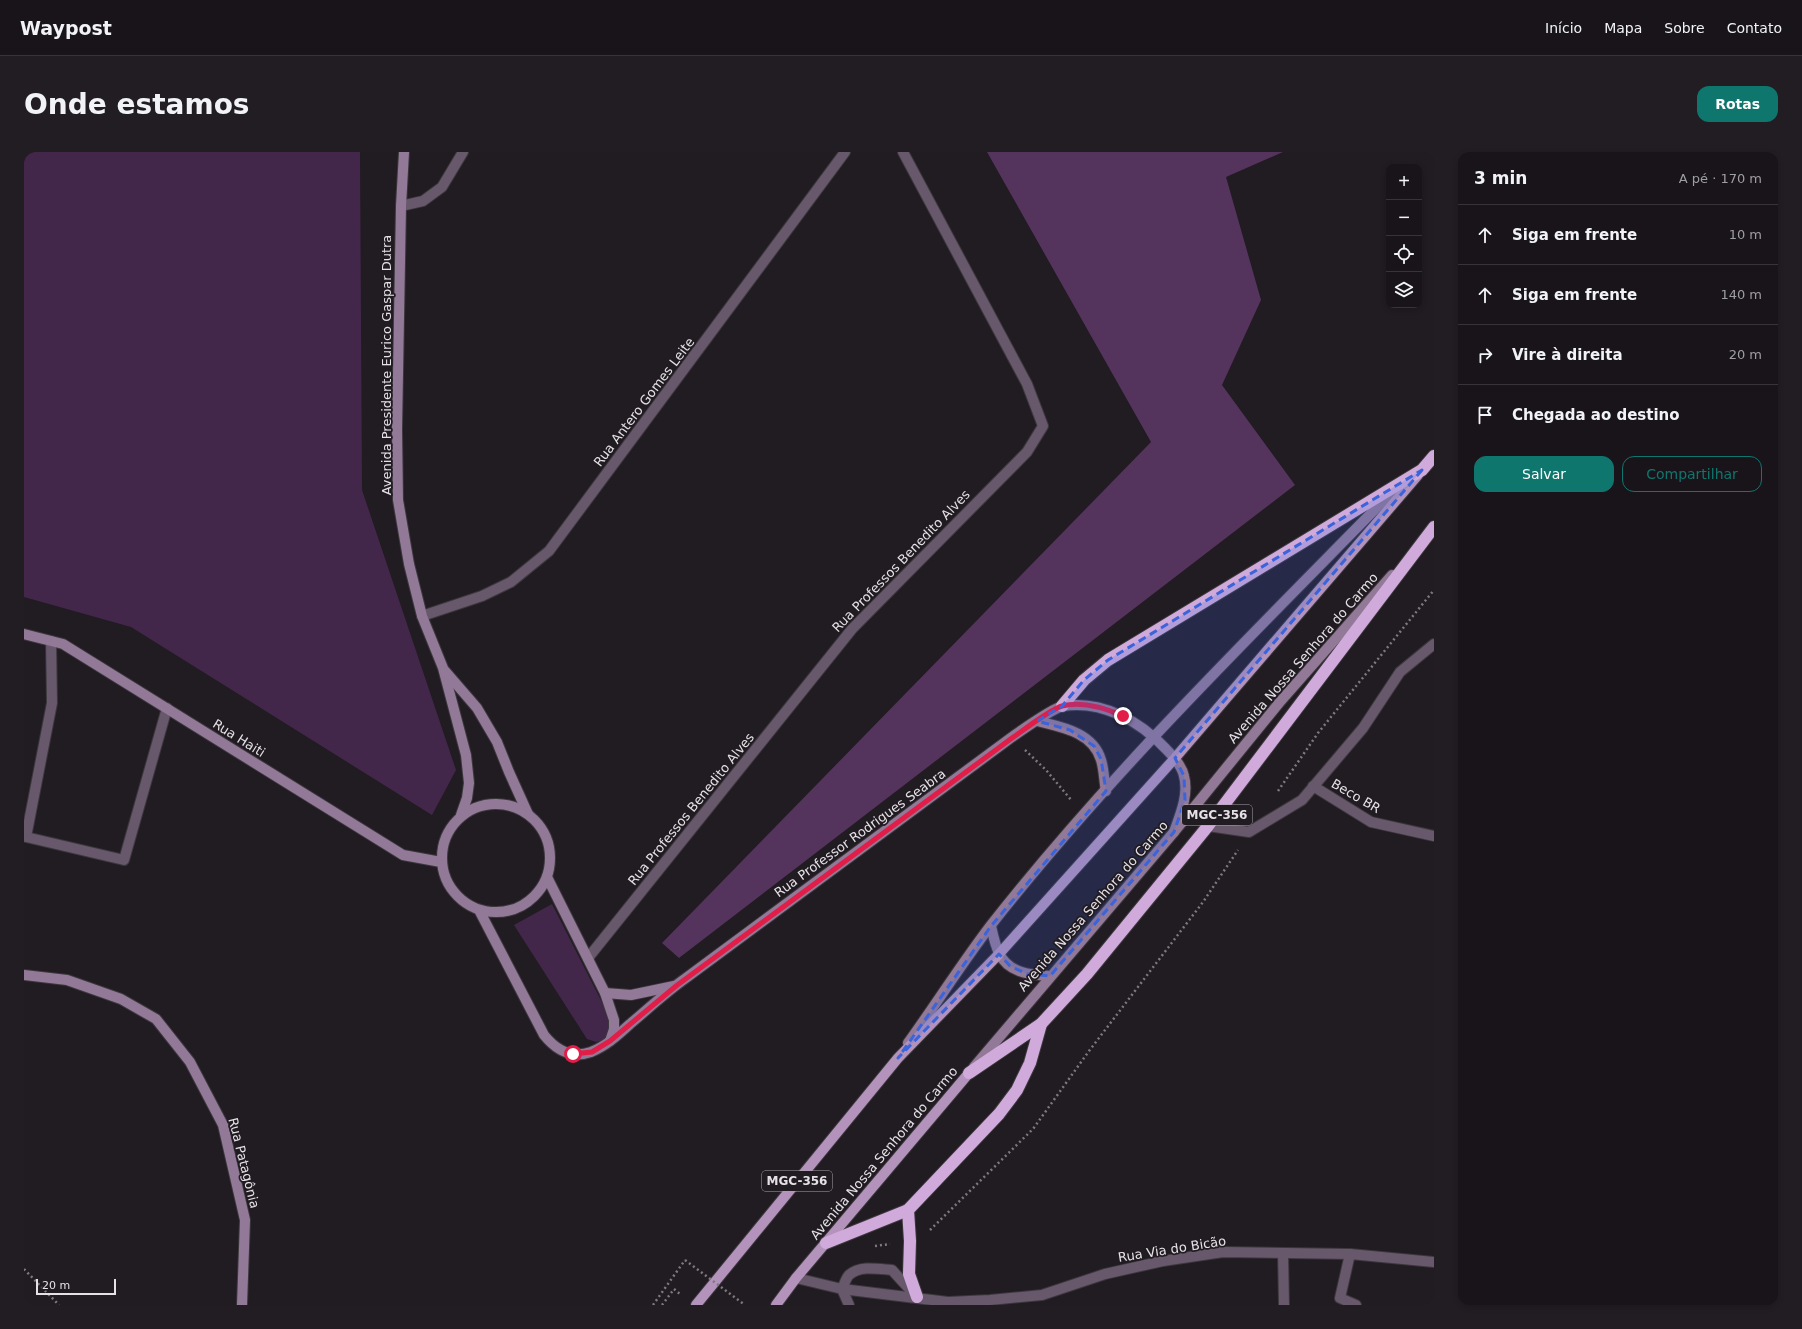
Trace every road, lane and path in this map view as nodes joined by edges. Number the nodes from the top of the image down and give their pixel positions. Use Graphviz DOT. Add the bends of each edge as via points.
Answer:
graph roads {
  1 [pos="404,152"];
  2 [pos="464,152"];
  3 [pos="845,152"];
  4 [pos="903,152"];
  5 [pos="400,206"];
  6 [pos="1434,456"];
  7 [pos="1422,470"];
  8 [pos="1434,527"];
  9 [pos="1434,590"];
  10 [pos="422,616"];
  11 [pos="24,634"];
  12 [pos="51,641"];
  13 [pos="1434,644"];
  14 [pos="443,668"];
  15 [pos="1062,706"];
  16 [pos="167,708"];
  17 [pos="1037,721"];
  18 [pos="1154,736"];
  19 [pos="1012,738"];
  20 [pos="1174,758"];
  21 [pos="1313,786"];
  22 [pos="1106,791"];
  23 [pos="1275,795"];
  24 [pos="1071,799"];
  25 [pos="528,814"];
  26 [pos="462,815"];
  27 [pos="1208,826"];
  28 [pos="1174,832"];
  29 [pos="1250,832"];
  30 [pos="1434,836"];
  31 [pos="441,862"];
  32 [pos="547,877"];
  33 [pos="479,910"];
  34 [pos="990,926"];
  35 [pos="999,954"];
  36 [pos="588,958"];
  37 [pos="24,975"];
  38 [pos="1050,976"];
  39 [pos="676,986"];
  40 [pos="605,993"];
  41 [pos="1042,1024"];
  42 [pos="610,1041"];
  43 [pos="898,1058"];
  44 [pos="969,1073"];
  45 [pos="908,1210"];
  46 [pos="910,1241"];
  47 [pos="826,1243"];
  48 [pos="1283,1253"];
  49 [pos="1350,1254"];
  50 [pos="1434,1262"];
  51 [pos="24,1269"];
  52 [pos="796,1278"];
  53 [pos="674,1289"];
  54 [pos="842,1289"];
  55 [pos="913,1301"];
  56 [pos="59,1305"];
  57 [pos="242,1305"];
  58 [pos="653,1305"];
  59 [pos="662,1305"];
  60 [pos="696,1305"];
  61 [pos="745,1305"];
  62 [pos="776,1305"];
  63 [pos="849,1305"];
  64 [pos="1284,1305"];
  65 [pos="1356,1305"];
  1 -- 5 [label="street, Avenida Presidente Eurico Gaspar Dutra"];
  2 -- 5 [label="street" via="442,187 422,201"];
  3 -- 10 [label="street, Rua Antero Gomes Leite" via="550,551 511,582 482,596"];
  4 -- 36 [label="street, Rua Professos Benedito Alves" via="1026,384 1044,426 1027,452 852,629"];
  5 -- 10 [label="street, Avenida Presidente Eurico Gaspar Dutra" via="398,500 409,564"];
  6 -- 7 [label="highway, MGC-356"];
  7 -- 15 [label="highway" via="1108,660 1084,680"];
  7 -- 18 [label="street, MGC-356" via="1393,491"];
  7 -- 20 [label="main road, MGC-356"];
  8 -- 27 [label="highway, MGC-356"];
  8 -- 28 [label="street, Avenida Nossa Senhora do Carmo / MGC-356" via="1279,703"];
  9 -- 23 [label="path" via="1318,734"];
  10 -- 14 [label="street, Avenida Presidente Eurico Gaspar Dutra"];
  11 -- 12 [label="street, Rua Haiti"];
  12 -- 16 [label="street, Rua Haiti" via="63,644"];
  12 -- 16 [label="street" via="52,703 26,837 124,860"];
  13 -- 21 [label="street" via="1400,672 1363,728"];
  14 -- 25 [label="street, Avenida Presidente Eurico Gaspar Dutra" via="477,708 489,728"];
  14 -- 26 [label="street, Avenida Presidente Eurico Gaspar Dutra" via="466,755 469,783"];
  15 -- 17 [label="street, Rua Professor Rodrigues Seabra"];
  15 -- 18 [label="street" via="1084,705 1106,709 1123,716"];
  16 -- 31 [label="street, Rua Haiti" via="403,855"];
  17 -- 19 [label="street, Rua Professor Rodrigues Seabra"];
  17 -- 22 [label="street" via="1070,730 1094,746 1101,759"];
  18 -- 20 [label="street"];
  18 -- 22 [label="street, MGC-356"];
  19 -- 24 [label="path" via="1046,770"];
  19 -- 39 [label="street, Rua Professor Rodrigues Seabra"];
  20 -- 28 [label="street" via="1184,776 1185,800"];
  20 -- 35 [label="main road, MGC-356"];
  21 -- 29 [label="street" via="1302,800"];
  21 -- 30 [label="street, Beco BR" via="1370,822"];
  22 -- 34 [label="street, MGC-356"];
  25 -- 26 [label="street" via="512,805 494,803 477,806"];
  25 -- 32 [label="street" via="541,826 549,842 551,860"];
  26 -- 31 [label="street" via="452,824 445,836"];
  27 -- 29 [label="street"];
  27 -- 41 [label="highway, MGC-356" via="1087,974"];
  28 -- 38 [label="street, Avenida Nossa Senhora do Carmo / MGC-356"];
  29 -- 46 [label="path" via="1203,902 1033,1129 930,1230"];
  31 -- 33 [label="street" via="445,878 453,892 465,903"];
  32 -- 33 [label="street" via="539,892 517,908 496,912"];
  32 -- 36 [label="street"];
  33 -- 42 [label="street" via="544,1035 552,1045 562,1052 583,1054 592,1052"];
  34 -- 35 [label="street"];
  34 -- 43 [label="street, MGC-356"];
  35 -- 38 [label="street" via="1010,966 1027,974"];
  35 -- 43 [label="main road, MGC-356"];
  36 -- 40 [label="street"];
  37 -- 57 [label="street, Rua Patagônia" via="67,980 121,999 156,1019 190,1062 223,1124 245,1220"];
  38 -- 44 [label="street, Avenida Nossa Senhora do Carmo / MGC-356"];
  39 -- 40 [label="street, Rua Professor Rodrigues Seabra" via="631,995"];
  39 -- 42 [label="street, Rua Professor Rodrigues Seabra"];
  40 -- 42 [label="street" via="614,1020"];
  41 -- 44 [label="highway, MGC-356"];
  41 -- 45 [label="highway" via="1030,1063 1017,1090 1000,1114"];
  43 -- 60 [label="main road, MGC-356"];
  44 -- 47 [label="main road, Avenida Nossa Senhora do Carmo / MGC-356"];
  45 -- 46 [label="highway"];
  45 -- 47 [label="highway"];
  46 -- 55 [label="highway" via="909,1274"];
  47 -- 52 [label="main road, Avenida Nossa Senhora do Carmo / MGC-356"];
  48 -- 49 [label="street, Rua Via do Bicão"];
  48 -- 55 [label="street, Rua Via do Bicão" via="1223,1252 1163,1261 1105,1274 1042,1295 990,1300"];
  48 -- 64 [label="street"];
  49 -- 50 [label="street, Rua Via do Bicão"];
  49 -- 65 [label="street" via="1340,1298"];
  51 -- 56 [label="path"];
  52 -- 54 [label="street, Rua Via do Bicão"];
  52 -- 62 [label="main road, Avenida Nossa Senhora do Carmo / MGC-356"];
  53 -- 59 [label="path"];
  54 -- 55 [label="street, Rua Via do Bicão"];
  54 -- 55 [label="street" via="848,1275 860,1269 892,1270"];
  54 -- 63 [label="street"];
  58 -- 61 [label="path, bridge" via="685,1260"];
}
